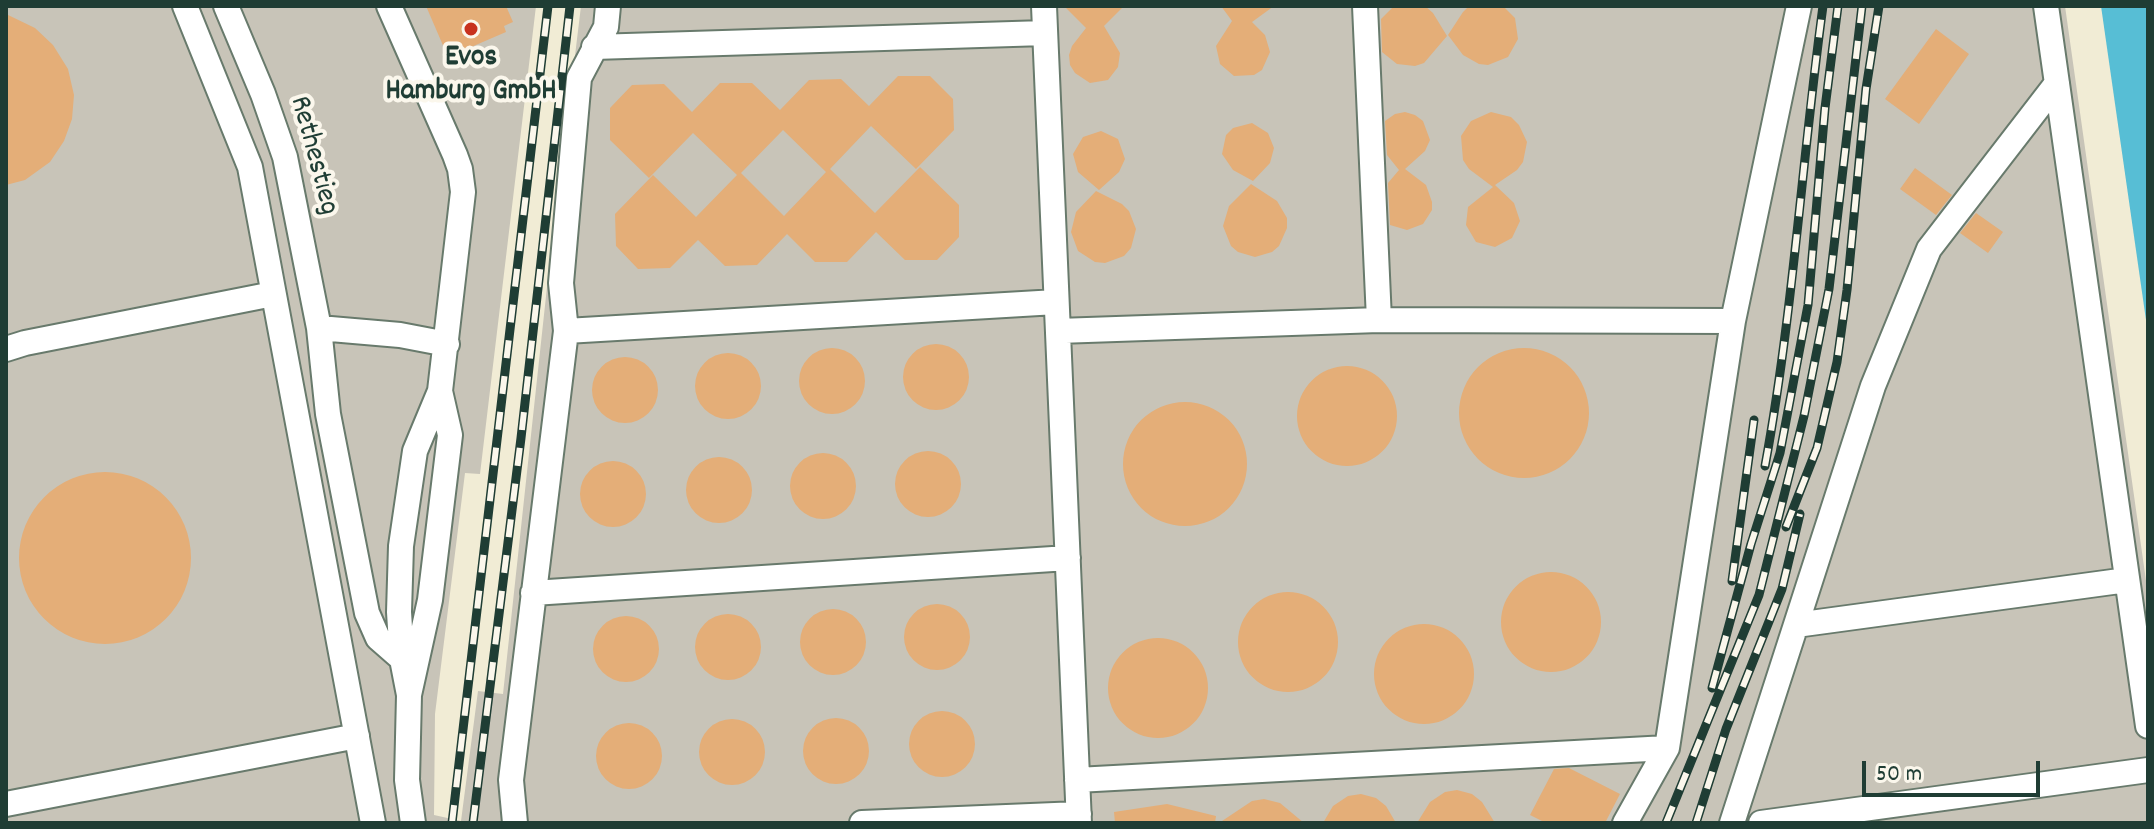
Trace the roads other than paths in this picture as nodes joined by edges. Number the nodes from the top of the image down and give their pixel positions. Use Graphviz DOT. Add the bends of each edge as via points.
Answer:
graph roads {
  1 [pos="185,6"];
  2 [pos="226,6"];
  3 [pos="389,6"];
  4 [pos="608,6"];
  5 [pos="1044,6"];
  6 [pos="1365,6"];
  7 [pos="1799,6"];
  8 [pos="2046,6"];
  9 [pos="1045,33"];
  10 [pos="594,47"];
  11 [pos="2057,83"];
  12 [pos="273,294"];
  13 [pos="1056,302"];
  14 [pos="1379,320"];
  15 [pos="1733,321"];
  16 [pos="319,328"];
  17 [pos="566,331"];
  18 [pos="1058,331"];
  19 [pos="447,344"];
  20 [pos="6,349"];
  21 [pos="440,391"];
  22 [pos="1068,558"];
  23 [pos="2127,580"];
  24 [pos="533,593"];
  25 [pos="1796,625"];
  26 [pos="402,659"];
  27 [pos="409,695"];
  28 [pos="2148,726"];
  29 [pos="357,736"];
  30 [pos="1667,748"];
  31 [pos="2148,770"];
  32 [pos="1077,780"];
  33 [pos="6,804"];
  34 [pos="1079,818"];
  35 [pos="373,823"];
  36 [pos="413,823"];
  37 [pos="515,823"];
  38 [pos="862,823"];
  39 [pos="1625,823"];
  40 [pos="1732,823"];
  41 [pos="1761,823"];
  1 -- 12 [label="street" via="250,167"];
  2 -- 16 [label="street, Rethestieg" via="285,157"];
  3 -- 19 [label="street" via="460,169 463,206"];
  4 -- 10 [label="street" via="606,27"];
  5 -- 9 [label="street"];
  6 -- 14 [label="street"];
  7 -- 15 [label="street"];
  8 -- 11 [label="street"];
  9 -- 10 [label="street"];
  9 -- 13 [label="street"];
  10 -- 17 [label="street" via="579,78 561,283"];
  11 -- 23 [label="street"];
  11 -- 25 [label="street" via="1929,249 1873,386"];
  12 -- 20 [label="street"];
  12 -- 29 [label="street"];
  13 -- 17 [label="street"];
  13 -- 18 [label="street"];
  14 -- 15 [label="street"];
  14 -- 18 [label="street"];
  15 -- 30 [label="street"];
  16 -- 19 [label="street"];
  16 -- 26 [label="street, Rethestieg" via="328,414 367,613 378,638"];
  17 -- 24 [label="street"];
  18 -- 22 [label="street"];
  19 -- 21 [label="street"];
  21 -- 26 [label="street" via="415,451 409,483 399,572"];
  21 -- 27 [label="street" via="450,435 430,600"];
  22 -- 24 [label="street"];
  22 -- 32 [label="street"];
  23 -- 25 [label="street"];
  23 -- 28 [label="street"];
  24 -- 37 [label="street" via="511,780"];
  25 -- 40 [label="street"];
  26 -- 27 [label="street"];
  27 -- 36 [label="street" via="407,780"];
  29 -- 33 [label="street"];
  29 -- 35 [label="street"];
  30 -- 32 [label="street"];
  30 -- 39 [label="street"];
  31 -- 41 [label="street"];
  32 -- 34 [label="street"];
  34 -- 38 [label="street"];
}
